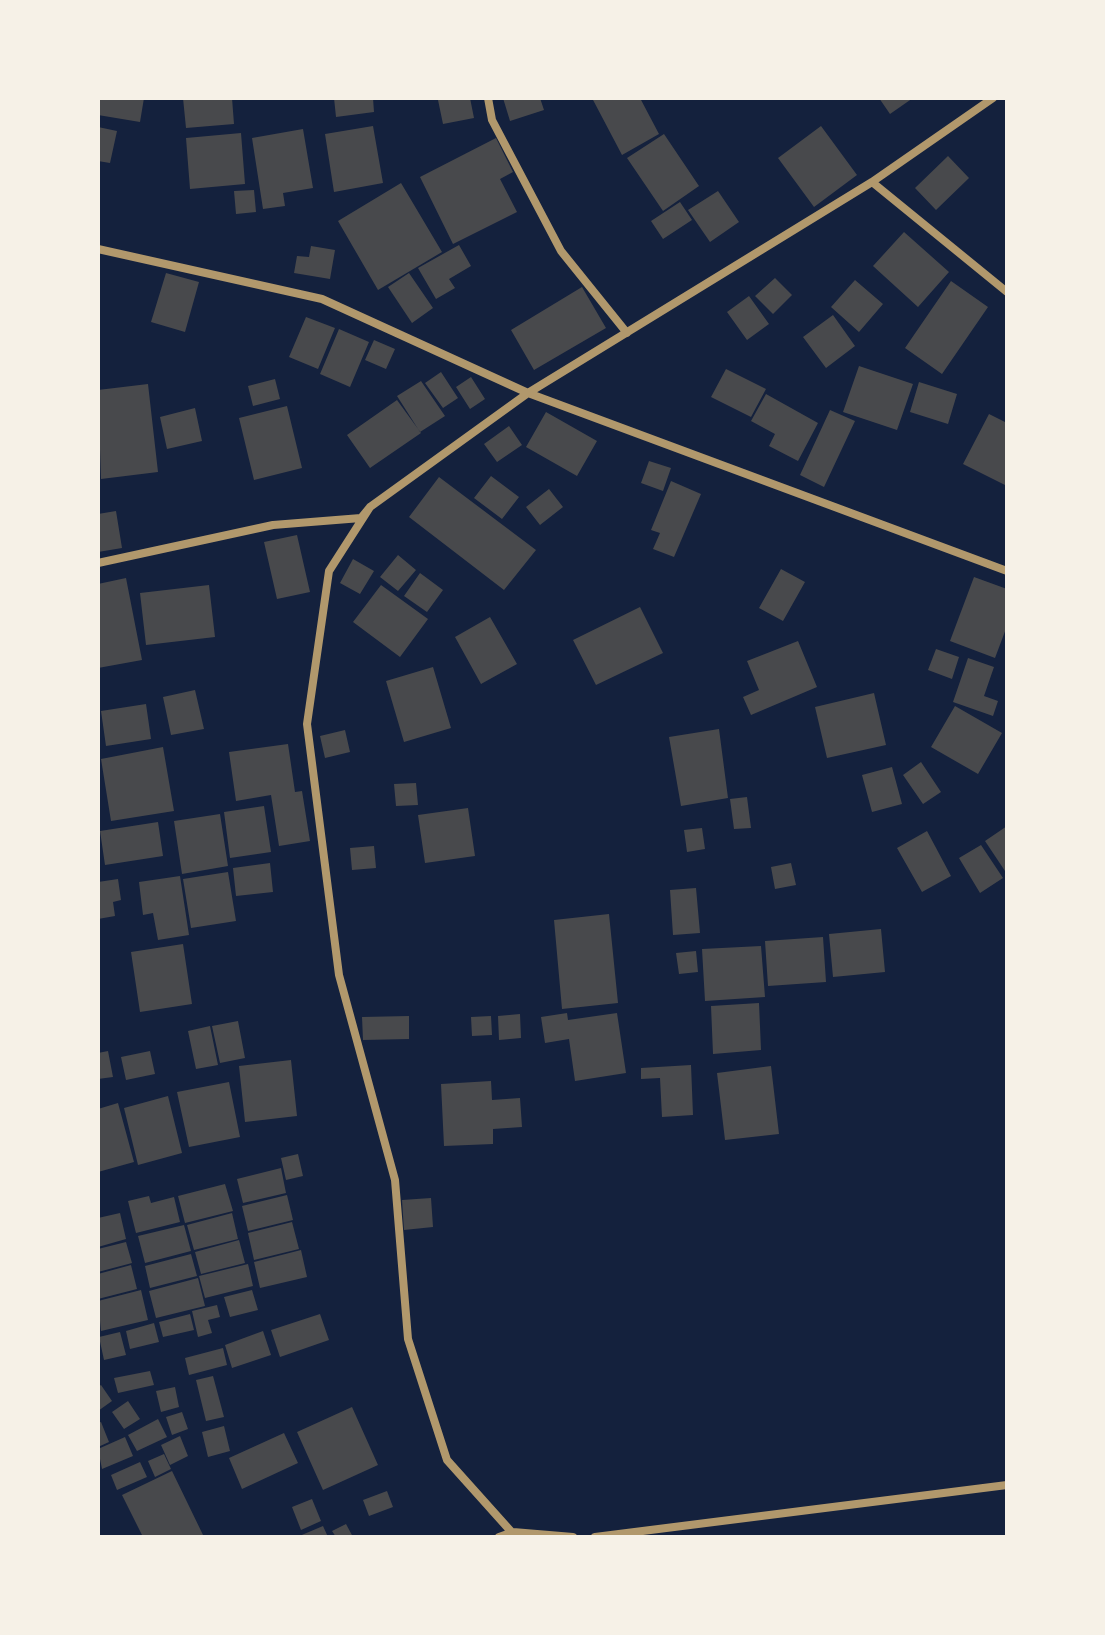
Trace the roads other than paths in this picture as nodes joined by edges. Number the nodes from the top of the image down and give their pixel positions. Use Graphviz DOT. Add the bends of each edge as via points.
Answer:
graph roads {
  1 [pos="488,98"];
  2 [pos="993,98"];
  3 [pos="872,182"];
  4 [pos="98,249"];
  5 [pos="1007,292"];
  6 [pos="627,333"];
  7 [pos="528,393"];
  8 [pos="370,507"];
  9 [pos="98,563"];
  10 [pos="1007,571"];
  11 [pos="1007,1485"];
  12 [pos="514,1534"];
  13 [pos="499,1537"];
  14 [pos="573,1537"];
  15 [pos="595,1537"];
  1 -- 6 [label="street" via="492,120 561,251"];
  2 -- 3 [label="street"];
  3 -- 5 [label="street"];
  3 -- 6 [label="street"];
  4 -- 7 [label="street" via="322,299"];
  6 -- 7 [label="street"];
  7 -- 8 [label="street"];
  7 -- 10 [label="street"];
  8 -- 9 [label="street" via="361,518 273,525"];
  8 -- 12 [label="street" via="329,571 307,724 339,975 395,1180 408,1339 447,1460"];
  11 -- 15 [label="street"];
  12 -- 13 [label="street"];
  12 -- 14 [label="street"];
}
